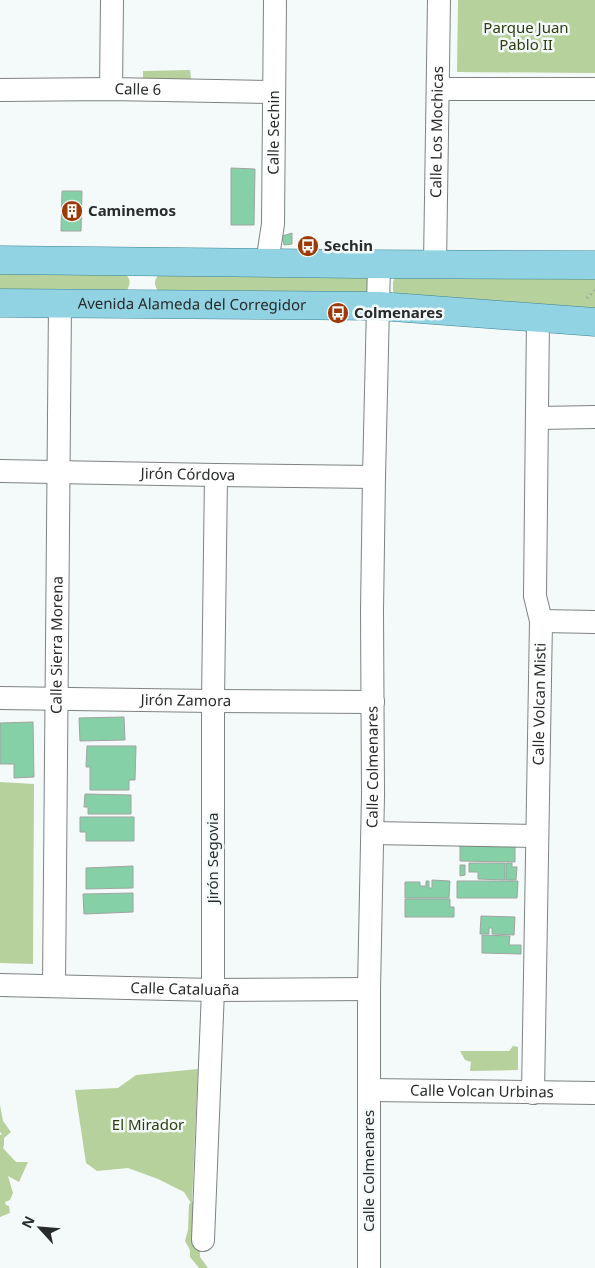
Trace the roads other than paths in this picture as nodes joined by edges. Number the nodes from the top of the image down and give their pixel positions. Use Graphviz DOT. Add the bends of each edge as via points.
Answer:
graph roads {
  1 [pos="112,0"];
  2 [pos="275,0"];
  3 [pos="439,0"];
  4 [pos="111,89"];
  5 [pos="438,89"];
  6 [pos="595,89"];
  7 [pos="0,90"];
  8 [pos="274,92"];
  9 [pos="0,260"];
  10 [pos="141,262"];
  11 [pos="267,263"];
  12 [pos="379,264"];
  13 [pos="435,264"];
  14 [pos="595,265"];
  15 [pos="0,303"];
  16 [pos="60,303"];
  17 [pos="141,304"];
  18 [pos="379,306"];
  19 [pos="538,318"];
  20 [pos="595,322"];
  21 [pos="595,417"];
  22 [pos="538,418"];
  23 [pos="0,470"];
  24 [pos="57,472"];
  25 [pos="216,475"];
  26 [pos="374,477"];
  27 [pos="541,621"];
  28 [pos="595,622"];
  29 [pos="0,698"];
  30 [pos="56,699"];
  31 [pos="213,701"];
  32 [pos="372,702"];
  33 [pos="373,833"];
  34 [pos="537,836"];
  35 [pos="0,985"];
  36 [pos="54,986"];
  37 [pos="369,989"];
  38 [pos="213,990"];
  39 [pos="370,1090"];
  40 [pos="533,1093"];
  41 [pos="595,1093"];
  42 [pos="203,1240"];
  43 [pos="369,1268"];
  1 -- 4 [label="street"];
  2 -- 8 [label="street, Calle Sechin"];
  3 -- 5 [label="street, Calle Los Mochicas"];
  4 -- 7 [label="street, Calle 6"];
  4 -- 8 [label="street, Calle 6"];
  5 -- 6 [label="street"];
  5 -- 13 [label="street, Calle Los Mochicas"];
  8 -- 11 [label="street, Calle Sechin" via="273,224"];
  9 -- 10 [label="main road"];
  10 -- 11 [label="main road"];
  10 -- 17 [label="main road"];
  11 -- 12 [label="main road"];
  12 -- 13 [label="main road"];
  12 -- 18 [label="street, Calle Colmenares"];
  13 -- 14 [label="main road"];
  15 -- 16 [label="main road, Avenida Alameda del Corregidor"];
  16 -- 17 [label="main road, Avenida Alameda del Corregidor"];
  16 -- 24 [label="street, Calle Sierra Morena"];
  17 -- 18 [label="main road, Avenida Alameda del Corregidor"];
  18 -- 19 [label="main road, Avenida Alameda del Corregidor"];
  18 -- 26 [label="street, Calle Colmenares"];
  19 -- 20 [label="main road, Avenida Alameda del Corregidor"];
  19 -- 22 [label="street, Calle Volcan Misti"];
  21 -- 22 [label="street"];
  22 -- 27 [label="street, Calle Volcan Misti" via="535,596"];
  23 -- 24 [label="street, Jirón Córdova"];
  24 -- 25 [label="street, Jirón Córdova"];
  24 -- 30 [label="street, Calle Sierra Morena"];
  25 -- 26 [label="street, Jirón Córdova"];
  25 -- 31 [label="street, Jirón Segovia"];
  26 -- 32 [label="street, Calle Colmenares"];
  27 -- 28 [label="street"];
  27 -- 34 [label="street, Calle Volcan Misti"];
  29 -- 30 [label="street, Jirón Zamora"];
  30 -- 31 [label="street, Jirón Zamora"];
  30 -- 36 [label="street, Calle Sierra Morena"];
  31 -- 32 [label="street, Jirón Zamora"];
  31 -- 38 [label="street, Jirón Segovia"];
  32 -- 33 [label="street, Calle Colmenares"];
  33 -- 34 [label="street"];
  33 -- 37 [label="street, Calle Colmenares"];
  34 -- 40 [label="street, Calle Volcan Misti"];
  35 -- 36 [label="street, Calle Cataluaña"];
  36 -- 38 [label="street, Calle Cataluaña"];
  37 -- 38 [label="street, Calle Cataluaña"];
  37 -- 39 [label="street, Calle Colmenares"];
  38 -- 42 [label="street, Jirón Segovia"];
  39 -- 40 [label="street, Calle Volcan Urbinas"];
  39 -- 43 [label="street, Calle Colmenares"];
  40 -- 41 [label="street, Calle Volcan Urbinas"];
}
